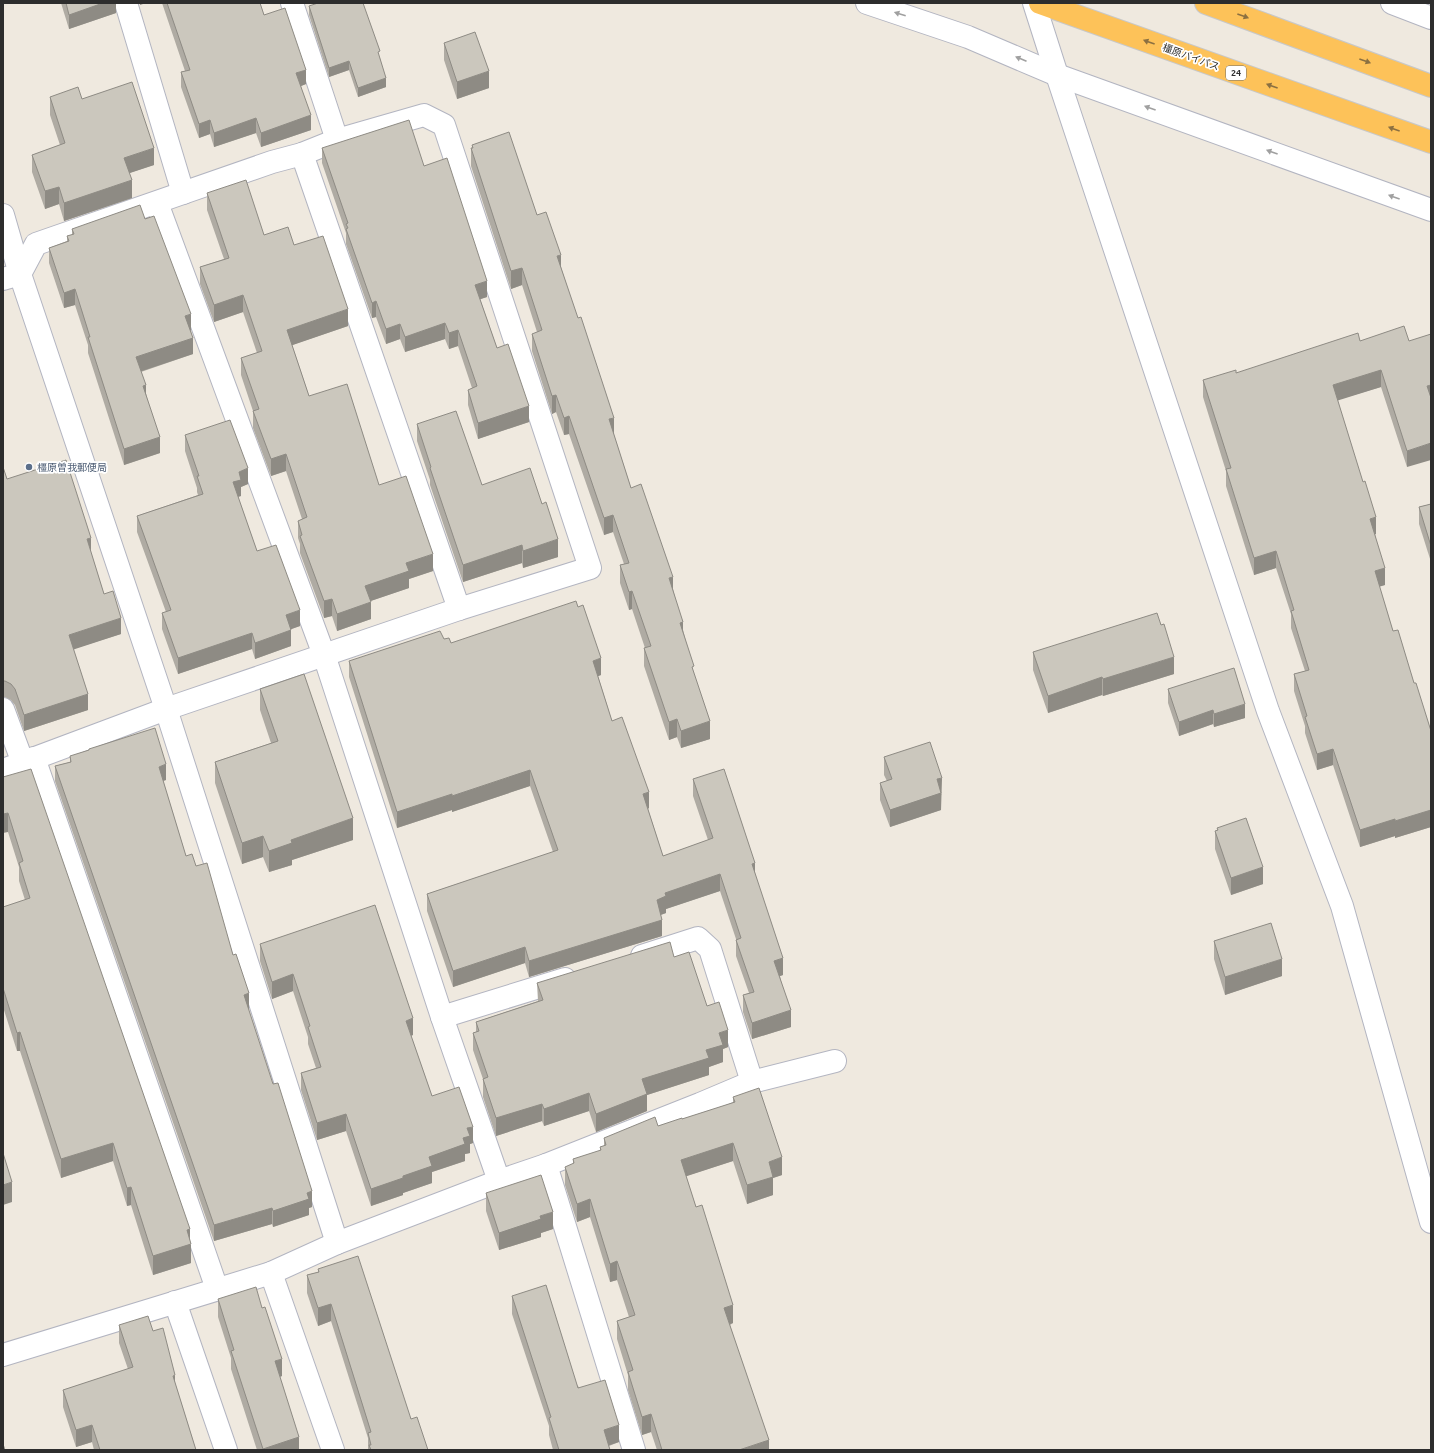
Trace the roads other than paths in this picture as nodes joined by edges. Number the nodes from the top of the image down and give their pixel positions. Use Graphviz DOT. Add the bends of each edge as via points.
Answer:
graph roads {
  1 [pos="126,3"];
  2 [pos="292,3"];
  3 [pos="868,3"];
  4 [pos="1034,3"];
  5 [pos="1040,3"];
  6 [pos="1206,3"];
  7 [pos="1392,3"];
  8 [pos="1431,18"];
  9 [pos="1057,75"];
  10 [pos="1431,86"];
  11 [pos="337,140"];
  12 [pos="1431,142"];
  13 [pos="302,154"];
  14 [pos="183,193"];
  15 [pos="157,203"];
  16 [pos="1431,210"];
  17 [pos="3,215"];
  18 [pos="11,277"];
  19 [pos="459,609"];
  20 [pos="324,655"];
  21 [pos="3,709"];
  22 [pos="166,709"];
  23 [pos="20,763"];
  24 [pos="623,962"];
  25 [pos="585,973"];
  26 [pos="442,1017"];
  27 [pos="834,1061"];
  28 [pos="752,1082"];
  29 [pos="546,1165"];
  30 [pos="499,1181"];
  31 [pos="1431,1222"];
  32 [pos="337,1243"];
  33 [pos="271,1273"];
  34 [pos="217,1289"];
  35 [pos="175,1302"];
  36 [pos="3,1355"];
  37 [pos="226,1450"];
  38 [pos="333,1450"];
  39 [pos="634,1450"];
  1 -- 14 [label="street"];
  2 -- 11 [label="street"];
  9 -- 3 [label="street, one-way" via="968,36"];
  4 -- 9 [label="street"];
  12 -- 5 [label="highway, 橿原バイパス / 24, one-way"];
  6 -- 10 [label="highway, one-way"];
  7 -- 8 [label="street"];
  16 -- 9 [label="street, one-way"];
  9 -- 31 [label="street" via="1268,711 1342,906"];
  11 -- 13 [label="street"];
  11 -- 19 [label="street" via="424,115 444,125 590,568"];
  13 -- 14 [label="street"];
  13 -- 19 [label="street"];
  14 -- 15 [label="street"];
  15 -- 18 [label="street" via="36,244"];
  15 -- 20 [label="street"];
  17 -- 18 [label="street"];
  18 -- 22 [label="street"];
  19 -- 20 [label="street"];
  20 -- 22 [label="street"];
  20 -- 26 [label="street"];
  21 -- 23 [label="street"];
  22 -- 23 [label="street"];
  22 -- 32 [label="street"];
  23 -- 34 [label="street"];
  24 -- 28 [label="street" via="698,938 710,949"];
  25 -- 26 [label="street"];
  26 -- 30 [label="street"];
  27 -- 28 [label="street"];
  28 -- 29 [label="street"];
  29 -- 30 [label="street"];
  29 -- 39 [label="street"];
  30 -- 32 [label="street"];
  32 -- 33 [label="street"];
  33 -- 34 [label="street"];
  33 -- 38 [label="street"];
  34 -- 35 [label="street"];
  35 -- 36 [label="street"];
  35 -- 37 [label="street"];
}
